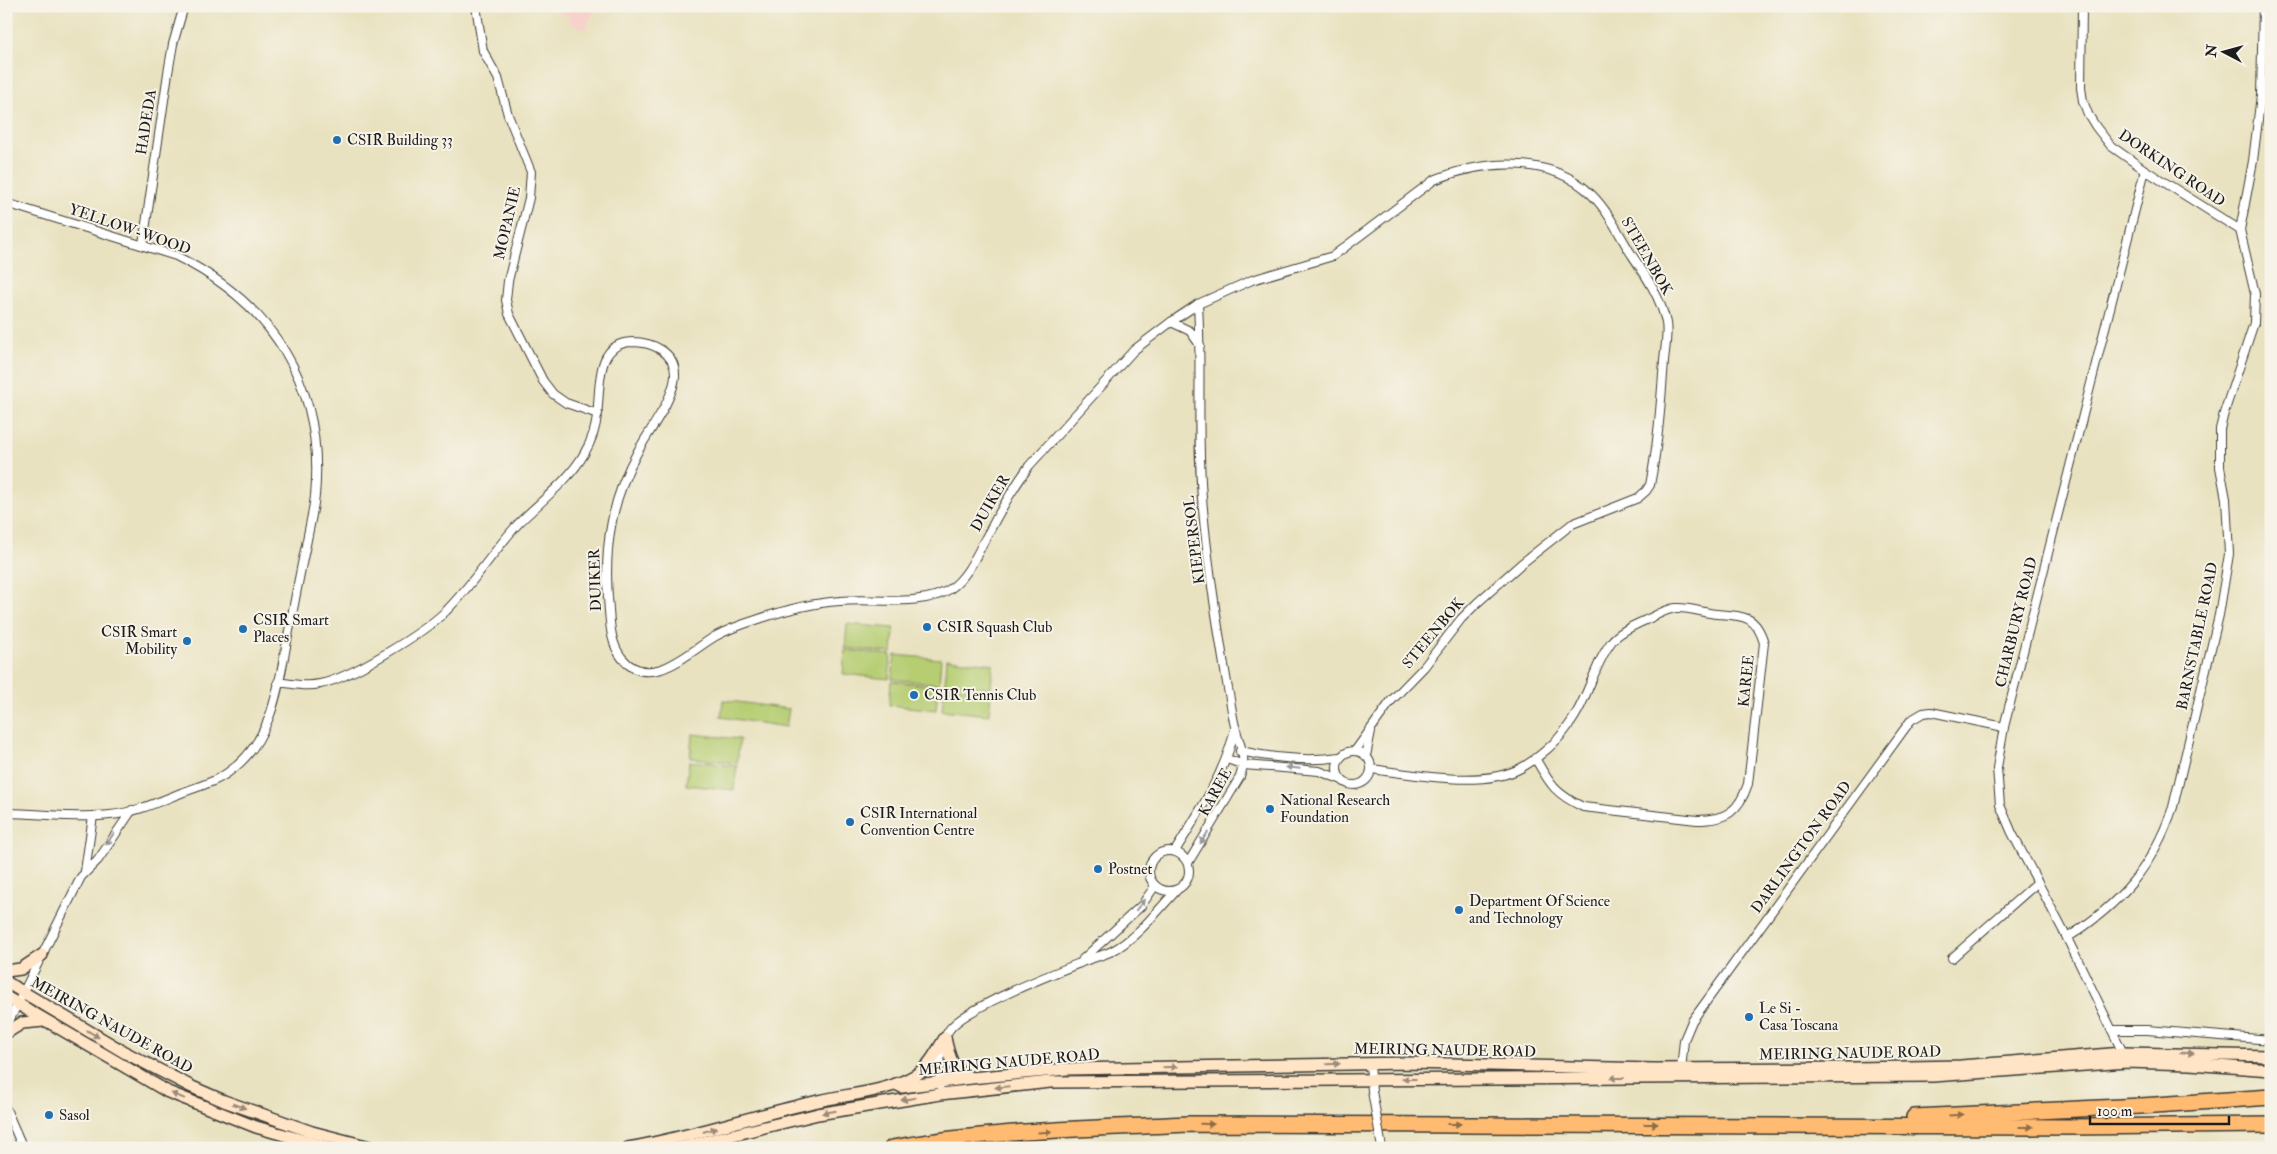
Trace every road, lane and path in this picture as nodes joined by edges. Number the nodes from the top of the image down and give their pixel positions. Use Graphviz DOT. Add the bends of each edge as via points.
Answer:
graph roads {
  1 [pos="184,6"];
  2 [pos="476,6"];
  3 [pos="2082,6"];
  4 [pos="2262,6"];
  5 [pos="2145,170"];
  6 [pos="6,203"];
  7 [pos="2240,230"];
  8 [pos="143,244"];
  9 [pos="1198,304"];
  10 [pos="1171,322"];
  11 [pos="1200,345"];
  12 [pos="598,414"];
  13 [pos="278,682"];
  14 [pos="2004,727"];
  15 [pos="1236,729"];
  16 [pos="1371,729"];
  17 [pos="1231,749"];
  18 [pos="1355,751"];
  19 [pos="1244,752"];
  20 [pos="1366,756"];
  21 [pos="1340,757"];
  22 [pos="1226,758"];
  23 [pos="1534,758"];
  24 [pos="1244,765"];
  25 [pos="1371,769"];
  26 [pos="1340,778"];
  27 [pos="132,810"];
  28 [pos="6,813"];
  29 [pos="93,816"];
  30 [pos="1175,851"];
  31 [pos="1188,863"];
  32 [pos="85,871"];
  33 [pos="2038,882"];
  34 [pos="1155,886"];
  35 [pos="1176,891"];
  36 [pos="1126,922"];
  37 [pos="1137,932"];
  38 [pos="2067,938"];
  39 [pos="42,955"];
  40 [pos="1952,958"];
  41 [pos="1080,963"];
  42 [pos="6,971"];
  43 [pos="6,982"];
  44 [pos="24,993"];
  45 [pos="6,997"];
  46 [pos="18,1005"];
  47 [pos="44,1021"];
  48 [pos="6,1027"];
  49 [pos="2112,1030"];
  50 [pos="6,1033"];
  51 [pos="945,1038"];
  52 [pos="2271,1040"];
  53 [pos="2271,1056"];
  54 [pos="2125,1058"];
  55 [pos="1370,1063"];
  56 [pos="2271,1070"];
  57 [pos="1680,1074"];
  58 [pos="971,1078"];
  59 [pos="1372,1079"];
  60 [pos="939,1082"];
  61 [pos="896,1084"];
  62 [pos="940,1094"];
  63 [pos="2271,1097"];
  64 [pos="6,1109"];
  65 [pos="1732,1125"];
  66 [pos="2271,1125"];
  67 [pos="23,1148"];
  68 [pos="330,1148"];
  69 [pos="374,1148"];
  70 [pos="628,1148"];
  71 [pos="679,1148"];
  72 [pos="892,1148"];
  73 [pos="1382,1148"];
  1 -- 8 [label="street, HADEDA" via="169,66"];
  2 -- 12 [label="street, MOPANIE" via="483,51 498,78 508,115 531,172 529,198 508,281 506,300 509,314 553,394 566,403"];
  3 -- 5 [label="street, DORKING ROAD" via="2083,101 2096,128 2111,146"];
  4 -- 7 [label="street, BARNSTABLE ROAD" via="2261,95"];
  5 -- 7 [label="street, DORKING ROAD"];
  5 -- 14 [label="street, CHARBURY ROAD"];
  6 -- 8 [label="street, YELLOW-WOOD"];
  7 -- 38 [label="street, BARNSTABLE ROAD" via="2256,307 2254,323 2220,429 2220,467 2226,499 2229,554 2219,615 2173,807 2154,853 2131,886"];
  8 -- 13 [label="street, YELLOW-WOOD" via="202,268 250,305 280,344 300,381 307,403 316,448 315,496"];
  9 -- 10 [label="street, DUIKER"];
  9 -- 11 [label="street, KIEPERSOL"];
  9 -- 16 [label="street, STEENBOK" via="1252,280 1333,256 1434,180 1488,164 1538,167 1562,176 1591,194 1604,208 1640,267 1663,312 1666,326 1663,374 1651,480 1646,491 1638,498 1572,524 1521,564 1461,619"];
  10 -- 11 [label="street" via="1190,332"];
  10 -- 12 [label="street, DUIKER" via="1134,350 1029,466 964,576 948,590 936,596 839,601 774,614 719,634 681,661 655,671 639,670 630,665 621,657 613,639 606,553 609,526 620,488 674,386 676,373 669,356 644,342 623,343 612,349 602,364"];
  11 -- 15 [label="street, KIEPERSOL" via="1198,408 1203,509"];
  12 -- 13 [label="street, DUIKER" via="590,441 573,470 509,534 462,594 438,618 402,643 336,679 309,685"];
  13 -- 27 [label="street, YELLOW-WOOD" via="263,734 238,765 216,779"];
  14 -- 33 [label="street, CHARBURY ROAD" via="1997,768 2000,805"];
  14 -- 57 [label="street, DARLINGTON ROAD" via="1932,712 1911,720 1692,1021 1684,1040"];
  15 -- 17 [label="street, KAREE"];
  15 -- 19 [label="street, KIEPERSOL"];
  16 -- 18 [label="street"];
  16 -- 20 [label="street"];
  17 -- 19 [label="street"];
  17 -- 22 [label="street, KAREE"];
  18 -- 20 [label="street"];
  18 -- 21 [label="street"];
  19 -- 21 [label="street" via="1290,759"];
  19 -- 24 [label="street, KIEPERSOL"];
  20 -- 25 [label="street"];
  21 -- 26 [label="street" via="1336,768"];
  22 -- 24 [label="street"];
  22 -- 30 [label="street, KAREE"];
  23 -- 23 [label="street, KAREE" via="1553,789 1583,807 1698,820 1712,820 1732,812 1743,800 1748,784 1764,642 1760,631 1747,618 1677,608 1637,624 1614,639 1601,658 1592,685 1570,725"];
  23 -- 25 [label="street, KAREE" via="1521,768 1482,778 1456,779"];
  26 -- 24 [label="street, KAREE, one-way" via="1292,768"];
  24 -- 31 [label="street, KAREE, one-way" via="1236,785"];
  25 -- 26 [label="street" via="1360,784 1347,784"];
  27 -- 29 [label="street, YELLOW-WOOD"];
  27 -- 32 [label="street, one-way" via="98,860"];
  28 -- 29 [label="street, YELLOW-WOOD"];
  29 -- 32 [label="street"];
  30 -- 31 [label="street"];
  30 -- 34 [label="street" via="1162,852 1152,860 1150,878"];
  31 -- 35 [label="street" via="1190,873 1187,881"];
  32 -- 39 [label="street"];
  33 -- 38 [label="street, CHARBURY ROAD"];
  33 -- 40 [label="street"];
  34 -- 35 [label="street" via="1165,891"];
  36 -- 34 [label="street, one-way"];
  35 -- 37 [label="street"];
  36 -- 37 [label="street"];
  36 -- 41 [label="street"];
  37 -- 41 [label="street" via="1114,950"];
  38 -- 49 [label="street, CHARBURY ROAD"];
  39 -- 42 [label="street" via="21,969"];
  39 -- 44 [label="street"];
  41 -- 51 [label="street" via="966,1014"];
  43 -- 44 [label="street, MEIRING NAUDE ROAD"];
  44 -- 46 [label="street"];
  44 -- 69 [label="street, MEIRING NAUDE ROAD, one-way" via="124,1052 192,1087 312,1132"];
  45 -- 46 [label="street, MEIRING NAUDE ROAD"];
  46 -- 47 [label="street, MEIRING NAUDE ROAD"];
  46 -- 48 [label="street"];
  47 -- 50 [label="street" via="22,1023"];
  68 -- 47 [label="street, MEIRING NAUDE ROAD, one-way" via="256,1127 168,1092"];
  49 -- 52 [label="street"];
  49 -- 54 [label="street, CHARBURY ROAD"];
  51 -- 58 [label="street" via="953,1065"];
  51 -- 60 [label="street"];
  51 -- 61 [label="street" via="925,1068"];
  54 -- 53 [label="street, MEIRING NAUDE ROAD, one-way"];
  54 -- 56 [label="street, MEIRING NAUDE ROAD"];
  54 -- 57 [label="street, MEIRING NAUDE ROAD" via="1933,1076"];
  55 -- 57 [label="street, MEIRING NAUDE ROAD"];
  58 -- 55 [label="street, MEIRING NAUDE ROAD, one-way" via="1067,1069"];
  55 -- 59 [label="street"];
  57 -- 59 [label="street, MEIRING NAUDE ROAD, one-way"];
  58 -- 60 [label="street, MEIRING NAUDE ROAD"];
  59 -- 62 [label="street, MEIRING NAUDE ROAD, one-way" via="1050,1082"];
  59 -- 73 [label="street, bridge"];
  60 -- 61 [label="street, MEIRING NAUDE ROAD" via="902,1087"];
  60 -- 62 [label="street"];
  70 -- 61 [label="street, MEIRING NAUDE ROAD, one-way"];
  62 -- 71 [label="street, MEIRING NAUDE ROAD, one-way" via="818,1114"];
  65 -- 63 [label="highway, one-way"];
  64 -- 67 [label="street"];
  65 -- 66 [label="highway, one-way"];
  72 -- 65 [label="highway, one-way" via="1046,1131 1188,1124"];
}
